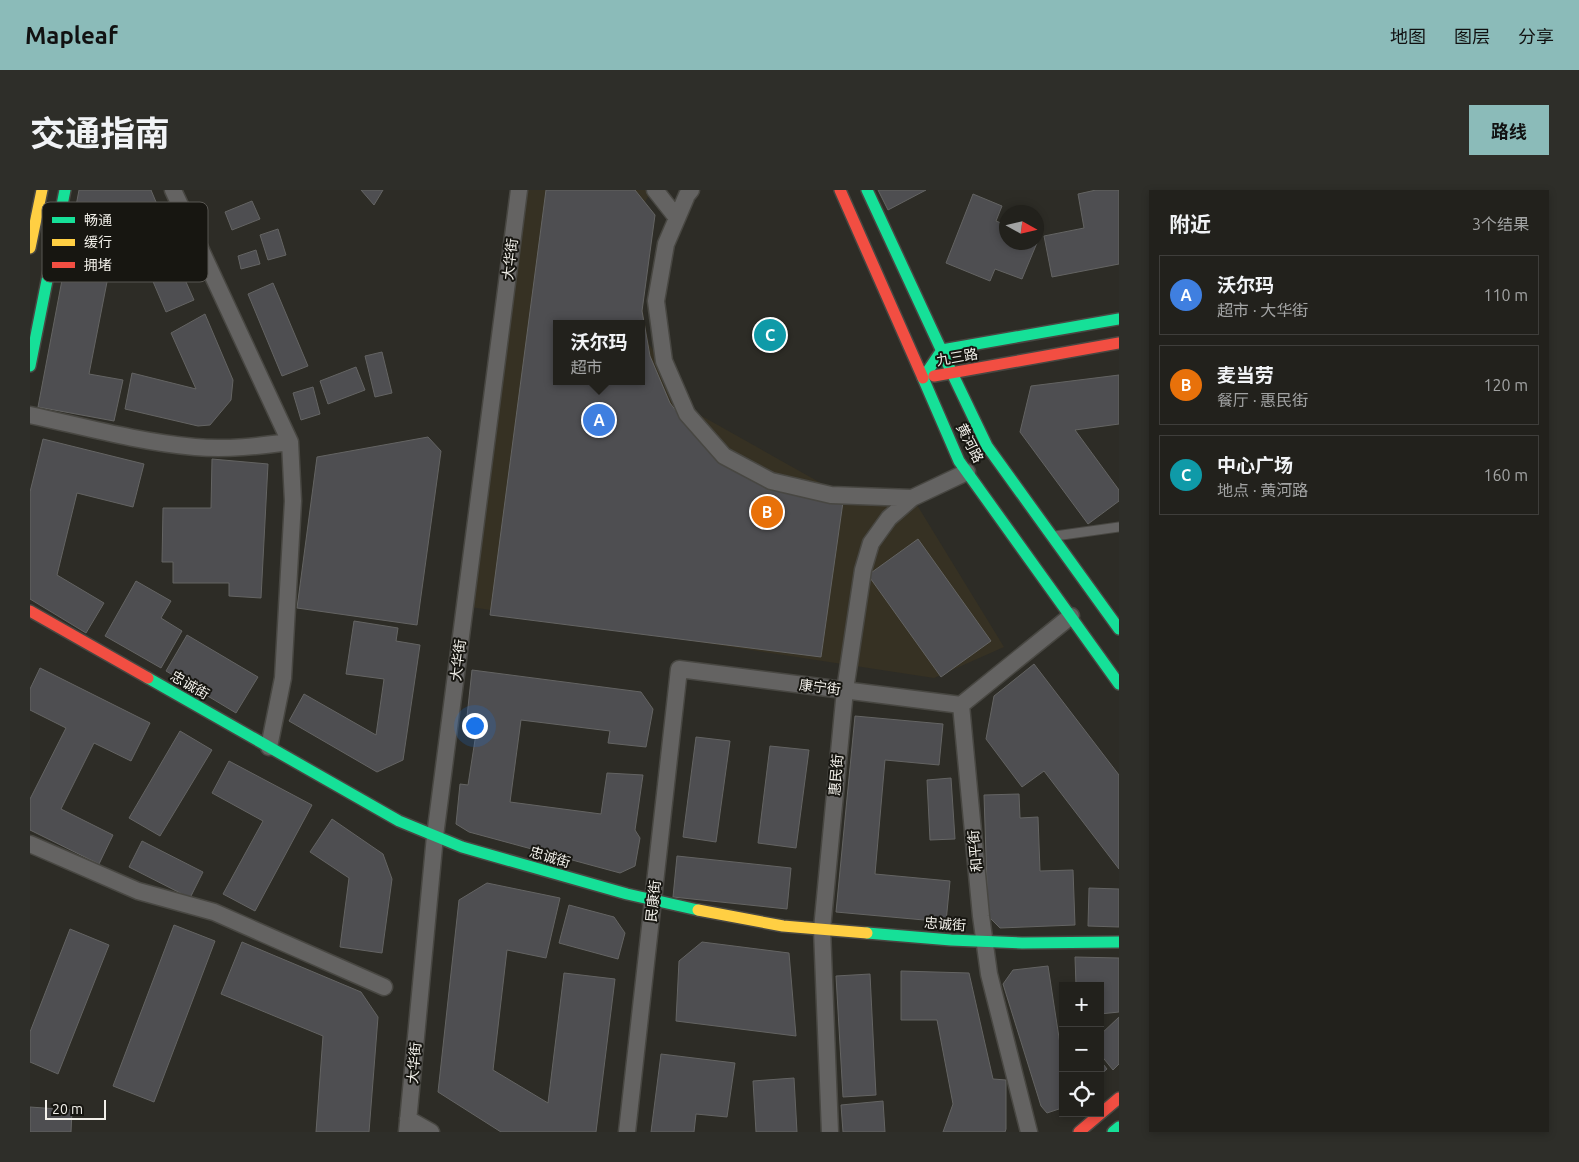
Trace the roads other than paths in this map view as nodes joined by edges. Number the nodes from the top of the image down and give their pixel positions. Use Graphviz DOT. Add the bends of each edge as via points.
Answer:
graph roads {
  1 [pos="42,190"];
  2 [pos="174,190"];
  3 [pos="519,190"];
  4 [pos="655,190"];
  5 [pos="691,190"];
  6 [pos="840,190"];
  7 [pos="867,190"];
  8 [pos="180,202"];
  9 [pos="677,218"];
  10 [pos="30,248"];
  11 [pos="208,264"];
  12 [pos="47,282"];
  13 [pos="1119,319"];
  14 [pos="1119,344"];
  15 [pos="942,350"];
  16 [pos="30,366"];
  17 [pos="952,373"];
  18 [pos="923,378"];
  19 [pos="30,415"];
  20 [pos="290,442"];
  21 [pos="967,472"];
  22 [pos="912,498"];
  23 [pos="1119,527"];
  24 [pos="1052,536"];
  25 [pos="30,611"];
  26 [pos="1071,616"];
  27 [pos="1119,629"];
  28 [pos="679,669"];
  29 [pos="1119,684"];
  30 [pos="845,690"];
  31 [pos="961,705"];
  32 [pos="269,747"];
  33 [pos="435,836"];
  34 [pos="30,844"];
  35 [pos="653,900"];
  36 [pos="822,929"];
  37 [pos="984,941"];
  38 [pos="1119,942"];
  39 [pos="384,987"];
  40 [pos="1119,1098"];
  41 [pos="408,1126"];
  42 [pos="1119,1127"];
  43 [pos="431,1132"];
  44 [pos="627,1132"];
  45 [pos="830,1132"];
  46 [pos="1029,1132"];
  47 [pos="1079,1132"];
  48 [pos="1113,1132"];
  1 -- 10 [label="main road"];
  2 -- 8 [label="street"];
  3 -- 33 [label="street, 大华街"];
  4 -- 9 [label="street"];
  5 -- 9 [label="street"];
  6 -- 18 [label="main road, 黄河路"];
  7 -- 15 [label="main road, 黄河路"];
  9 -- 22 [label="street" via="666,244 656,301 664,361 686,414 724,456 771,481 831,495"];
  11 -- 20 [label="street"];
  12 -- 16 [label="main road"];
  13 -- 15 [label="main road, 九三路"];
  14 -- 17 [label="main road, 九三路"];
  15 -- 17 [label="main road, 黄河路"];
  15 -- 18 [label="main road, 九三路"];
  17 -- 18 [label="main road, 九三路"];
  17 -- 24 [label="main road, 黄河路" via="987,446"];
  18 -- 21 [label="main road, 黄河路" via="959,461"];
  19 -- 20 [label="street" via="148,441 197,447 248,447"];
  20 -- 32 [label="street" via="293,500 283,678"];
  21 -- 22 [label="street, 惠民街"];
  21 -- 26 [label="main road, 黄河路"];
  22 -- 30 [label="street, 惠民街" via="889,518 871,543 863,570"];
  23 -- 24 [label="lane"];
  24 -- 27 [label="main road, 黄河路"];
  25 -- 32 [label="main road, 忠诚街"];
  26 -- 29 [label="main road, 黄河路"];
  26 -- 31 [label="street"];
  28 -- 30 [label="street, 康宁街"];
  28 -- 35 [label="street, 民康街"];
  30 -- 31 [label="street, 康宁街"];
  30 -- 36 [label="street, 惠民街"];
  31 -- 37 [label="street, 和平街"];
  32 -- 33 [label="main road, 忠诚街" via="399,821"];
  33 -- 35 [label="main road, 忠诚街" via="462,847"];
  33 -- 41 [label="street, 大华街"];
  34 -- 39 [label="street" via="138,891 214,912"];
  35 -- 36 [label="main road, 忠诚街" via="783,926"];
  35 -- 44 [label="street, 民康街"];
  36 -- 37 [label="main road, 忠诚街"];
  36 -- 45 [label="street, 惠民街"];
  37 -- 38 [label="main road, 忠诚街"];
  37 -- 46 [label="street, 和平街" via="989,974"];
  40 -- 47 [label="main road"];
  41 -- 43 [label="street"];
  42 -- 48 [label="main road"];
}
